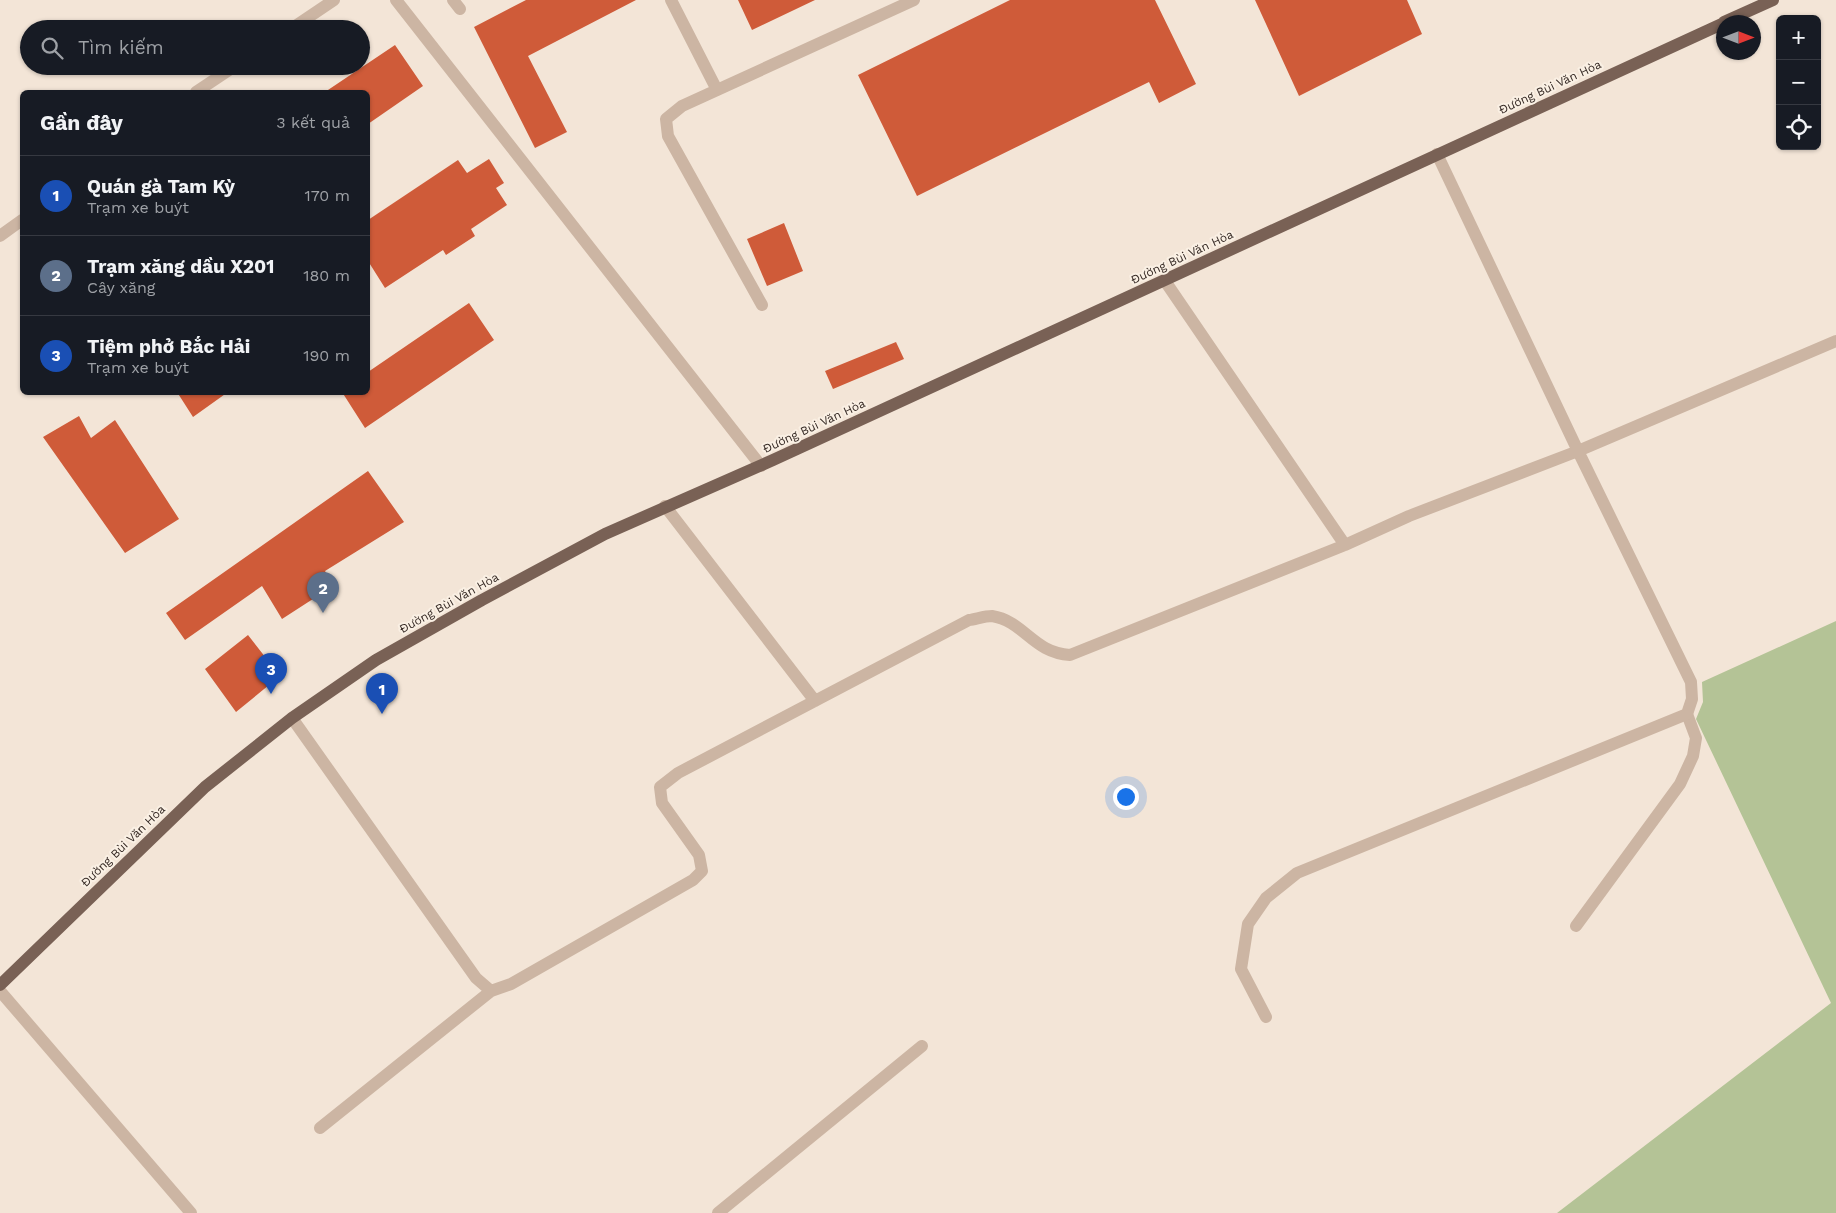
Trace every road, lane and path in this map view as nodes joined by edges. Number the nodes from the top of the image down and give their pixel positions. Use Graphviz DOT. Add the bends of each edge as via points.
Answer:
graph roads {
  1 [pos="334,0"];
  2 [pos="396,0"];
  3 [pos="671,0"];
  4 [pos="914,0"];
  5 [pos="1773,0"];
  6 [pos="1741,15"];
  7 [pos="304,20"];
  8 [pos="1716,27"];
  9 [pos="222,75"];
  10 [pos="199,90"];
  11 [pos="716,90"];
  12 [pos="1437,154"];
  13 [pos="20,221"];
  14 [pos="0,236"];
  15 [pos="1165,281"];
  16 [pos="762,305"];
  17 [pos="1836,341"];
  18 [pos="1578,451"];
  19 [pos="761,466"];
  20 [pos="665,506"];
  21 [pos="1345,545"];
  22 [pos="815,701"];
  23 [pos="1687,714"];
  24 [pos="292,718"];
  25 [pos="1576,926"];
  26 [pos="0,985"];
  27 [pos="0,991"];
  28 [pos="491,991"];
  29 [pos="1266,1017"];
  30 [pos="922,1046"];
  31 [pos="320,1128"];
  32 [pos="192,1213"];
  33 [pos="718,1213"];
  1 -- 7 [label="street"];
  2 -- 19 [label="street"];
  3 -- 11 [label="street"];
  4 -- 11 [label="street"];
  5 -- 6 [label="main road, Đường Bùi Văn Hòa"];
  8 -- 12 [label="main road, Đường Bùi Văn Hòa"];
  9 -- 10 [label="street"];
  11 -- 16 [label="street" via="682,106 666,119 668,136"];
  12 -- 15 [label="main road, Đường Bùi Văn Hòa"];
  12 -- 18 [label="street"];
  13 -- 14 [label="street"];
  15 -- 19 [label="main road, Đường Bùi Văn Hòa"];
  15 -- 21 [label="street"];
  17 -- 18 [label="street"];
  18 -- 21 [label="street" via="1408,516"];
  18 -- 23 [label="street" via="1691,682 1692,699"];
  19 -- 20 [label="main road, Đường Bùi Văn Hòa"];
  20 -- 22 [label="street"];
  20 -- 24 [label="main road, Đường Bùi Văn Hòa" via="474,604 376,660"];
  21 -- 22 [label="street" via="1070,655 1051,652 1013,624 991,616 969,620"];
  22 -- 28 [label="street" via="678,773 660,787 662,803 699,855 702,871 693,880 511,984"];
  23 -- 25 [label="street" via="1696,738 1693,756 1680,784"];
  23 -- 29 [label="street" via="1297,874 1266,898 1248,924 1241,969"];
  24 -- 26 [label="main road, Đường Bùi Văn Hòa" via="205,787"];
  24 -- 28 [label="street" via="476,978"];
  27 -- 32 [label="street"];
  28 -- 31 [label="street"];
  30 -- 33 [label="street"];
}
